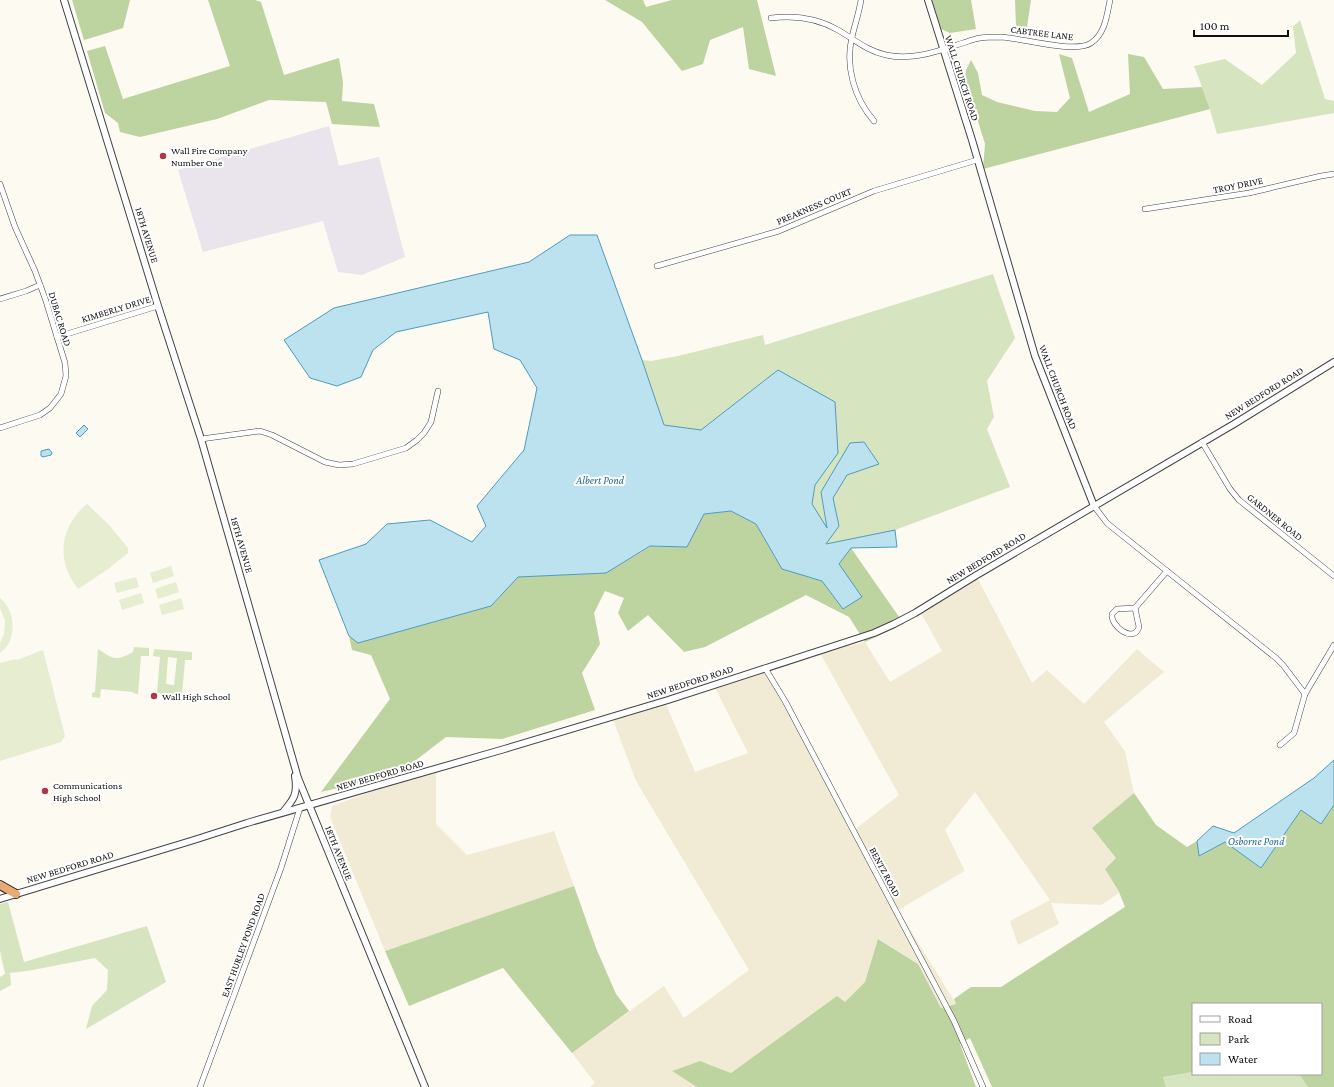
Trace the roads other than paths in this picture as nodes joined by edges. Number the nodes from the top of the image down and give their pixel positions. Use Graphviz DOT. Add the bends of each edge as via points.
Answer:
graph roads {
  1 [pos="64,0"];
  2 [pos="860,0"];
  3 [pos="928,0"];
  4 [pos="1110,0"];
  5 [pos="771,18"];
  6 [pos="852,38"];
  7 [pos="943,50"];
  8 [pos="874,121"];
  9 [pos="977,160"];
  10 [pos="1334,174"];
  11 [pos="0,184"];
  12 [pos="1145,209"];
  13 [pos="657,266"];
  14 [pos="40,285"];
  15 [pos="0,299"];
  16 [pos="158,306"];
  17 [pos="57,337"];
  18 [pos="1334,363"];
  19 [pos="438,391"];
  20 [pos="0,428"];
  21 [pos="201,439"];
  22 [pos="1202,442"];
  23 [pos="1094,506"];
  24 [pos="1167,571"];
  25 [pos="1334,576"];
  26 [pos="1135,608"];
  27 [pos="1334,645"];
  28 [pos="765,668"];
  29 [pos="1305,694"];
  30 [pos="1280,745"];
  31 [pos="290,751"];
  32 [pos="309,806"];
  33 [pos="300,808"];
  34 [pos="282,812"];
  35 [pos="0,885"];
  36 [pos="16,894"];
  37 [pos="0,899"];
  38 [pos="200,1087"];
  39 [pos="425,1087"];
  40 [pos="983,1087"];
  1 -- 16 [label="street, 18TH AVENUE"];
  2 -- 6 [label="street"];
  3 -- 7 [label="street, WALL CHURCH ROAD"];
  4 -- 7 [label="street, CABTREE LANE" via="1101,34 1091,44 1065,47 990,37"];
  5 -- 6 [label="street, CABTREE LANE" via="795,16 814,19"];
  6 -- 7 [label="street, CABTREE LANE" via="874,52 896,57 917,56"];
  6 -- 8 [label="street" via="851,76 862,105"];
  7 -- 9 [label="street, WALL CHURCH ROAD"];
  9 -- 13 [label="street, PREAKNESS COURT" via="874,191 779,231"];
  9 -- 23 [label="street, WALL CHURCH ROAD" via="1035,356"];
  10 -- 12 [label="street, TROY DRIVE" via="1249,193"];
  11 -- 14 [label="street, DUBAC ROAD"];
  14 -- 15 [label="street"];
  14 -- 17 [label="street, DUBAC ROAD"];
  16 -- 17 [label="street, KIMBERLY DRIVE"];
  16 -- 21 [label="street, 18TH AVENUE"];
  17 -- 20 [label="street, DUBAC ROAD" via="66,376 58,399 40,415"];
  18 -- 22 [label="street, NEW BEDFORD ROAD"];
  19 -- 21 [label="street" via="431,422 417,440 406,448 354,464 339,465 325,462 260,431"];
  21 -- 31 [label="street, 18TH AVENUE"];
  22 -- 23 [label="street, NEW BEDFORD ROAD"];
  22 -- 25 [label="street, GARDNER ROAD" via="1230,489 1240,500"];
  23 -- 24 [label="street, WALL CHURCH ROAD" via="1107,522"];
  23 -- 28 [label="street, NEW BEDFORD ROAD" via="894,624 851,641"];
  24 -- 26 [label="street"];
  24 -- 29 [label="street, WALL CHURCH ROAD" via="1276,658"];
  26 -- 26 [label="street" via="1117,609 1111,617 1127,634 1136,633 1139,627"];
  27 -- 29 [label="street"];
  28 -- 32 [label="street, NEW BEDFORD ROAD" via="668,700"];
  28 -- 40 [label="street, BENTZ ROAD" via="954,1021"];
  29 -- 30 [label="street" via="1294,733"];
  31 -- 32 [label="street, 18TH AVENUE"];
  31 -- 34 [label="street" via="297,787 293,800"];
  32 -- 33 [label="street, NEW BEDFORD ROAD"];
  32 -- 39 [label="street, 18TH AVENUE"];
  33 -- 34 [label="street, NEW BEDFORD ROAD"];
  33 -- 38 [label="street, EAST HURLEY POND ROAD" via="281,868"];
  34 -- 36 [label="street, NEW BEDFORD ROAD"];
  35 -- 36 [label="highway"];
  36 -- 37 [label="street, NEW BEDFORD ROAD"];
}
